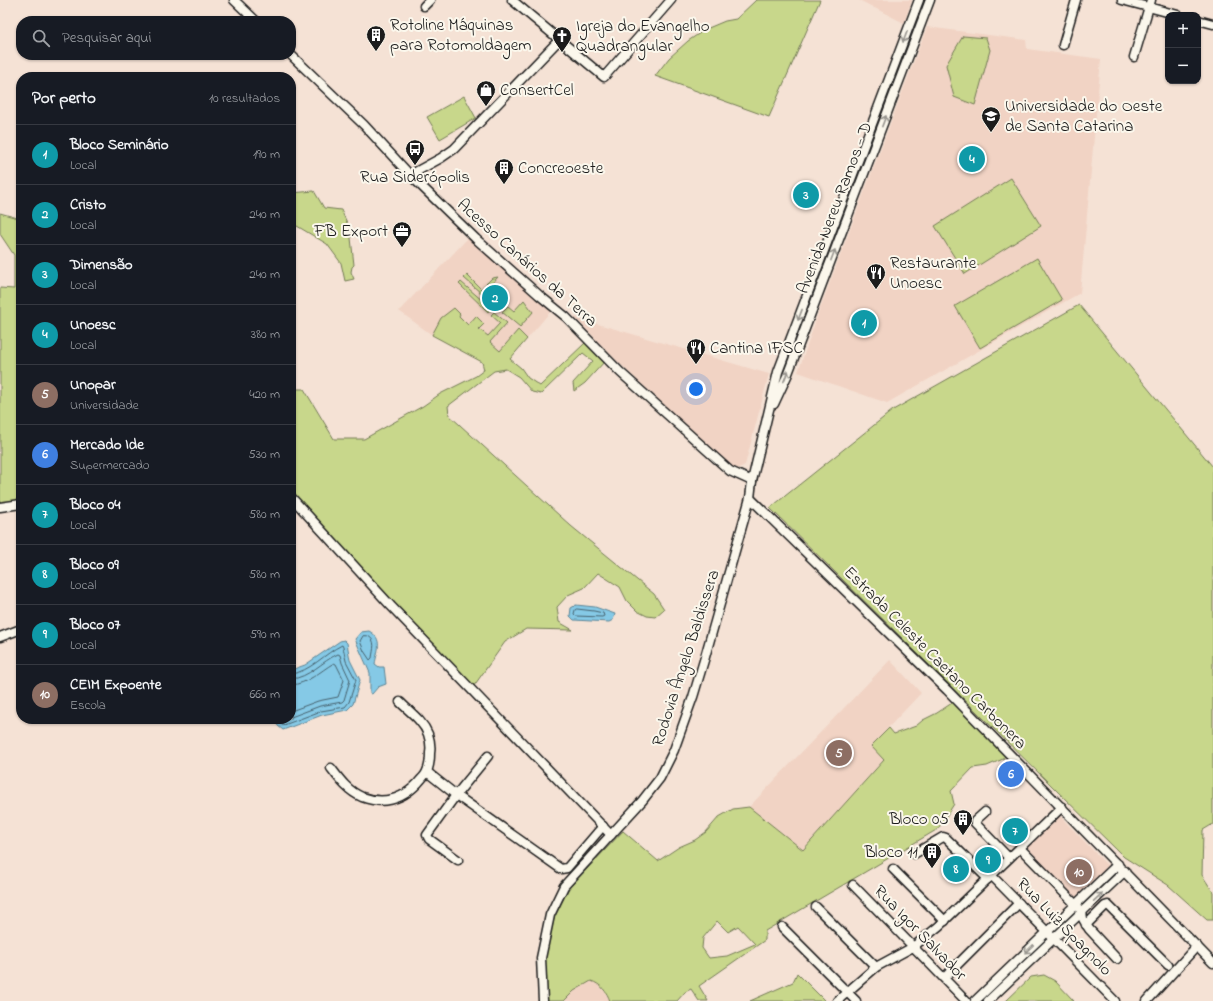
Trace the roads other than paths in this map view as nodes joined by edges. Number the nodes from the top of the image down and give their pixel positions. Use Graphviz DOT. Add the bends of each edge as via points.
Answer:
graph roads {
  1 [pos="234,0"];
  2 [pos="512,0"];
  3 [pos="670,0"];
  4 [pos="919,0"];
  5 [pos="930,0"];
  6 [pos="1076,0"];
  7 [pos="1122,0"];
  8 [pos="1150,4"];
  9 [pos="1170,12"];
  10 [pos="251,16"];
  11 [pos="1201,21"];
  12 [pos="1213,24"];
  13 [pos="560,39"];
  14 [pos="1063,45"];
  15 [pos="1134,57"];
  16 [pos="296,60"];
  17 [pos="868,135"];
  18 [pos="878,138"];
  19 [pos="410,174"];
  20 [pos="765,425"];
  21 [pos="752,481"];
  22 [pos="750,498"];
  23 [pos="296,502"];
  24 [pos="16,505"];
  25 [pos="0,507"];
  26 [pos="16,631"];
  27 [pos="0,637"];
  28 [pos="400,702"];
  29 [pos="488,756"];
  30 [pos="331,768"];
  31 [pos="427,772"];
  32 [pos="456,795"];
  33 [pos="1062,807"];
  34 [pos="985,812"];
  35 [pos="603,826"];
  36 [pos="611,835"];
  37 [pos="1020,848"];
  38 [pos="914,854"];
  39 [pos="1009,858"];
  40 [pos="458,860"];
  41 [pos="1118,864"];
  42 [pos="893,869"];
  43 [pos="1124,871"];
  44 [pos="990,877"];
  45 [pos="853,885"];
  46 [pos="1019,903"];
  47 [pos="1076,904"];
  48 [pos="816,907"];
  49 [pos="1082,911"];
  50 [pos="945,921"];
  51 [pos="1086,925"];
  52 [pos="782,927"];
  53 [pos="1051,935"];
  54 [pos="1197,946"];
  55 [pos="913,947"];
  56 [pos="1117,959"];
  57 [pos="1213,963"];
  58 [pos="1168,965"];
  59 [pos="876,967"];
  60 [pos="944,978"];
  61 [pos="847,992"];
  62 [pos="543,1001"];
  63 [pos="837,1001"];
  64 [pos="856,1001"];
  65 [pos="966,1001"];
  66 [pos="975,1001"];
  67 [pos="988,1001"];
  68 [pos="1115,1001"];
  69 [pos="1147,1001"];
  1 -- 10 [label="street"];
  2 -- 13 [label="street"];
  3 -- 13 [label="street" via="604,77"];
  4 -- 17 [label="street, Avenida Nereu Ramos - D, one-way"];
  18 -- 5 [label="street, Avenida Nereu Ramos - D, one-way"];
  6 -- 14 [label="street"];
  7 -- 8 [label="street"];
  8 -- 9 [label="street"];
  8 -- 15 [label="street"];
  11 -- 12 [label="street"];
  13 -- 19 [label="street" via="454,149"];
  16 -- 19 [label="street, Acesso Canários da Terra"];
  17 -- 18 [label="street"];
  17 -- 20 [label="street, Avenida Nereu Ramos - D, one-way" via="778,372"];
  20 -- 18 [label="street, Avenida Nereu Ramos - D, one-way" via="787,376"];
  19 -- 21 [label="street, Acesso Canários da Terra" via="476,239 566,317 620,372 700,446 730,471"];
  20 -- 21 [label="street, Avenida Nereu Ramos - D"];
  21 -- 22 [label="street, Avenida Nereu Ramos - D"];
  22 -- 33 [label="street, Estrada Celeste Caetano Carbonera"];
  22 -- 36 [label="street, Rodovia Ângelo Baldissera" via="703,664 674,750 660,778"];
  23 -- 35 [label="street" via="391,606"];
  24 -- 25 [label="street"];
  26 -- 27 [label="street"];
  28 -- 31 [label="street" via="422,724 429,735 430,763"];
  29 -- 32 [label="street"];
  30 -- 31 [label="street" via="351,791 362,797 385,801 410,791"];
  31 -- 32 [label="street"];
  32 -- 35 [label="street" via="561,869 567,868"];
  32 -- 40 [label="street" via="427,835"];
  33 -- 37 [label="street"];
  33 -- 41 [label="street, Estrada Celeste Caetano Carbonera"];
  34 -- 39 [label="street" via="975,823"];
  35 -- 36 [label="street"];
  36 -- 62 [label="street, Rodovia Ângelo Baldissera" via="564,886 550,915 540,958"];
  37 -- 39 [label="street"];
  37 -- 47 [label="street"];
  38 -- 44 [label="street, Rua Luiz Spagnolo" via="943,837"];
  39 -- 44 [label="street"];
  41 -- 43 [label="street, Estrada Celeste Caetano Carbonera"];
  41 -- 47 [label="street"];
  42 -- 50 [label="street"];
  49 -- 43 [label="street, one-way"];
  43 -- 54 [label="street, Estrada Celeste Caetano Carbonera"];
  44 -- 46 [label="street, Rua Luiz Spagnolo"];
  44 -- 50 [label="street"];
  45 -- 55 [label="street, Rua Igor Salvador"];
  46 -- 53 [label="street, Rua Luiz Spagnolo"];
  46 -- 60 [label="street"];
  47 -- 49 [label="street"];
  47 -- 53 [label="street"];
  48 -- 59 [label="street"];
  49 -- 51 [label="street"];
  49 -- 53 [label="street"];
  50 -- 55 [label="street"];
  51 -- 56 [label="street"];
  51 -- 58 [label="street" via="1108,905"];
  52 -- 61 [label="street"];
  53 -- 66 [label="street, one-way"];
  53 -- 67 [label="street"];
  53 -- 68 [label="street, Rua Luiz Spagnolo"];
  54 -- 57 [label="street, Estrada Celeste Caetano Carbonera"];
  54 -- 69 [label="street"];
  55 -- 59 [label="street"];
  55 -- 60 [label="street, Rua Igor Salvador"];
  59 -- 61 [label="street"];
  60 -- 65 [label="street, Rua Igor Salvador"];
  61 -- 63 [label="street"];
  61 -- 64 [label="street"];
}
